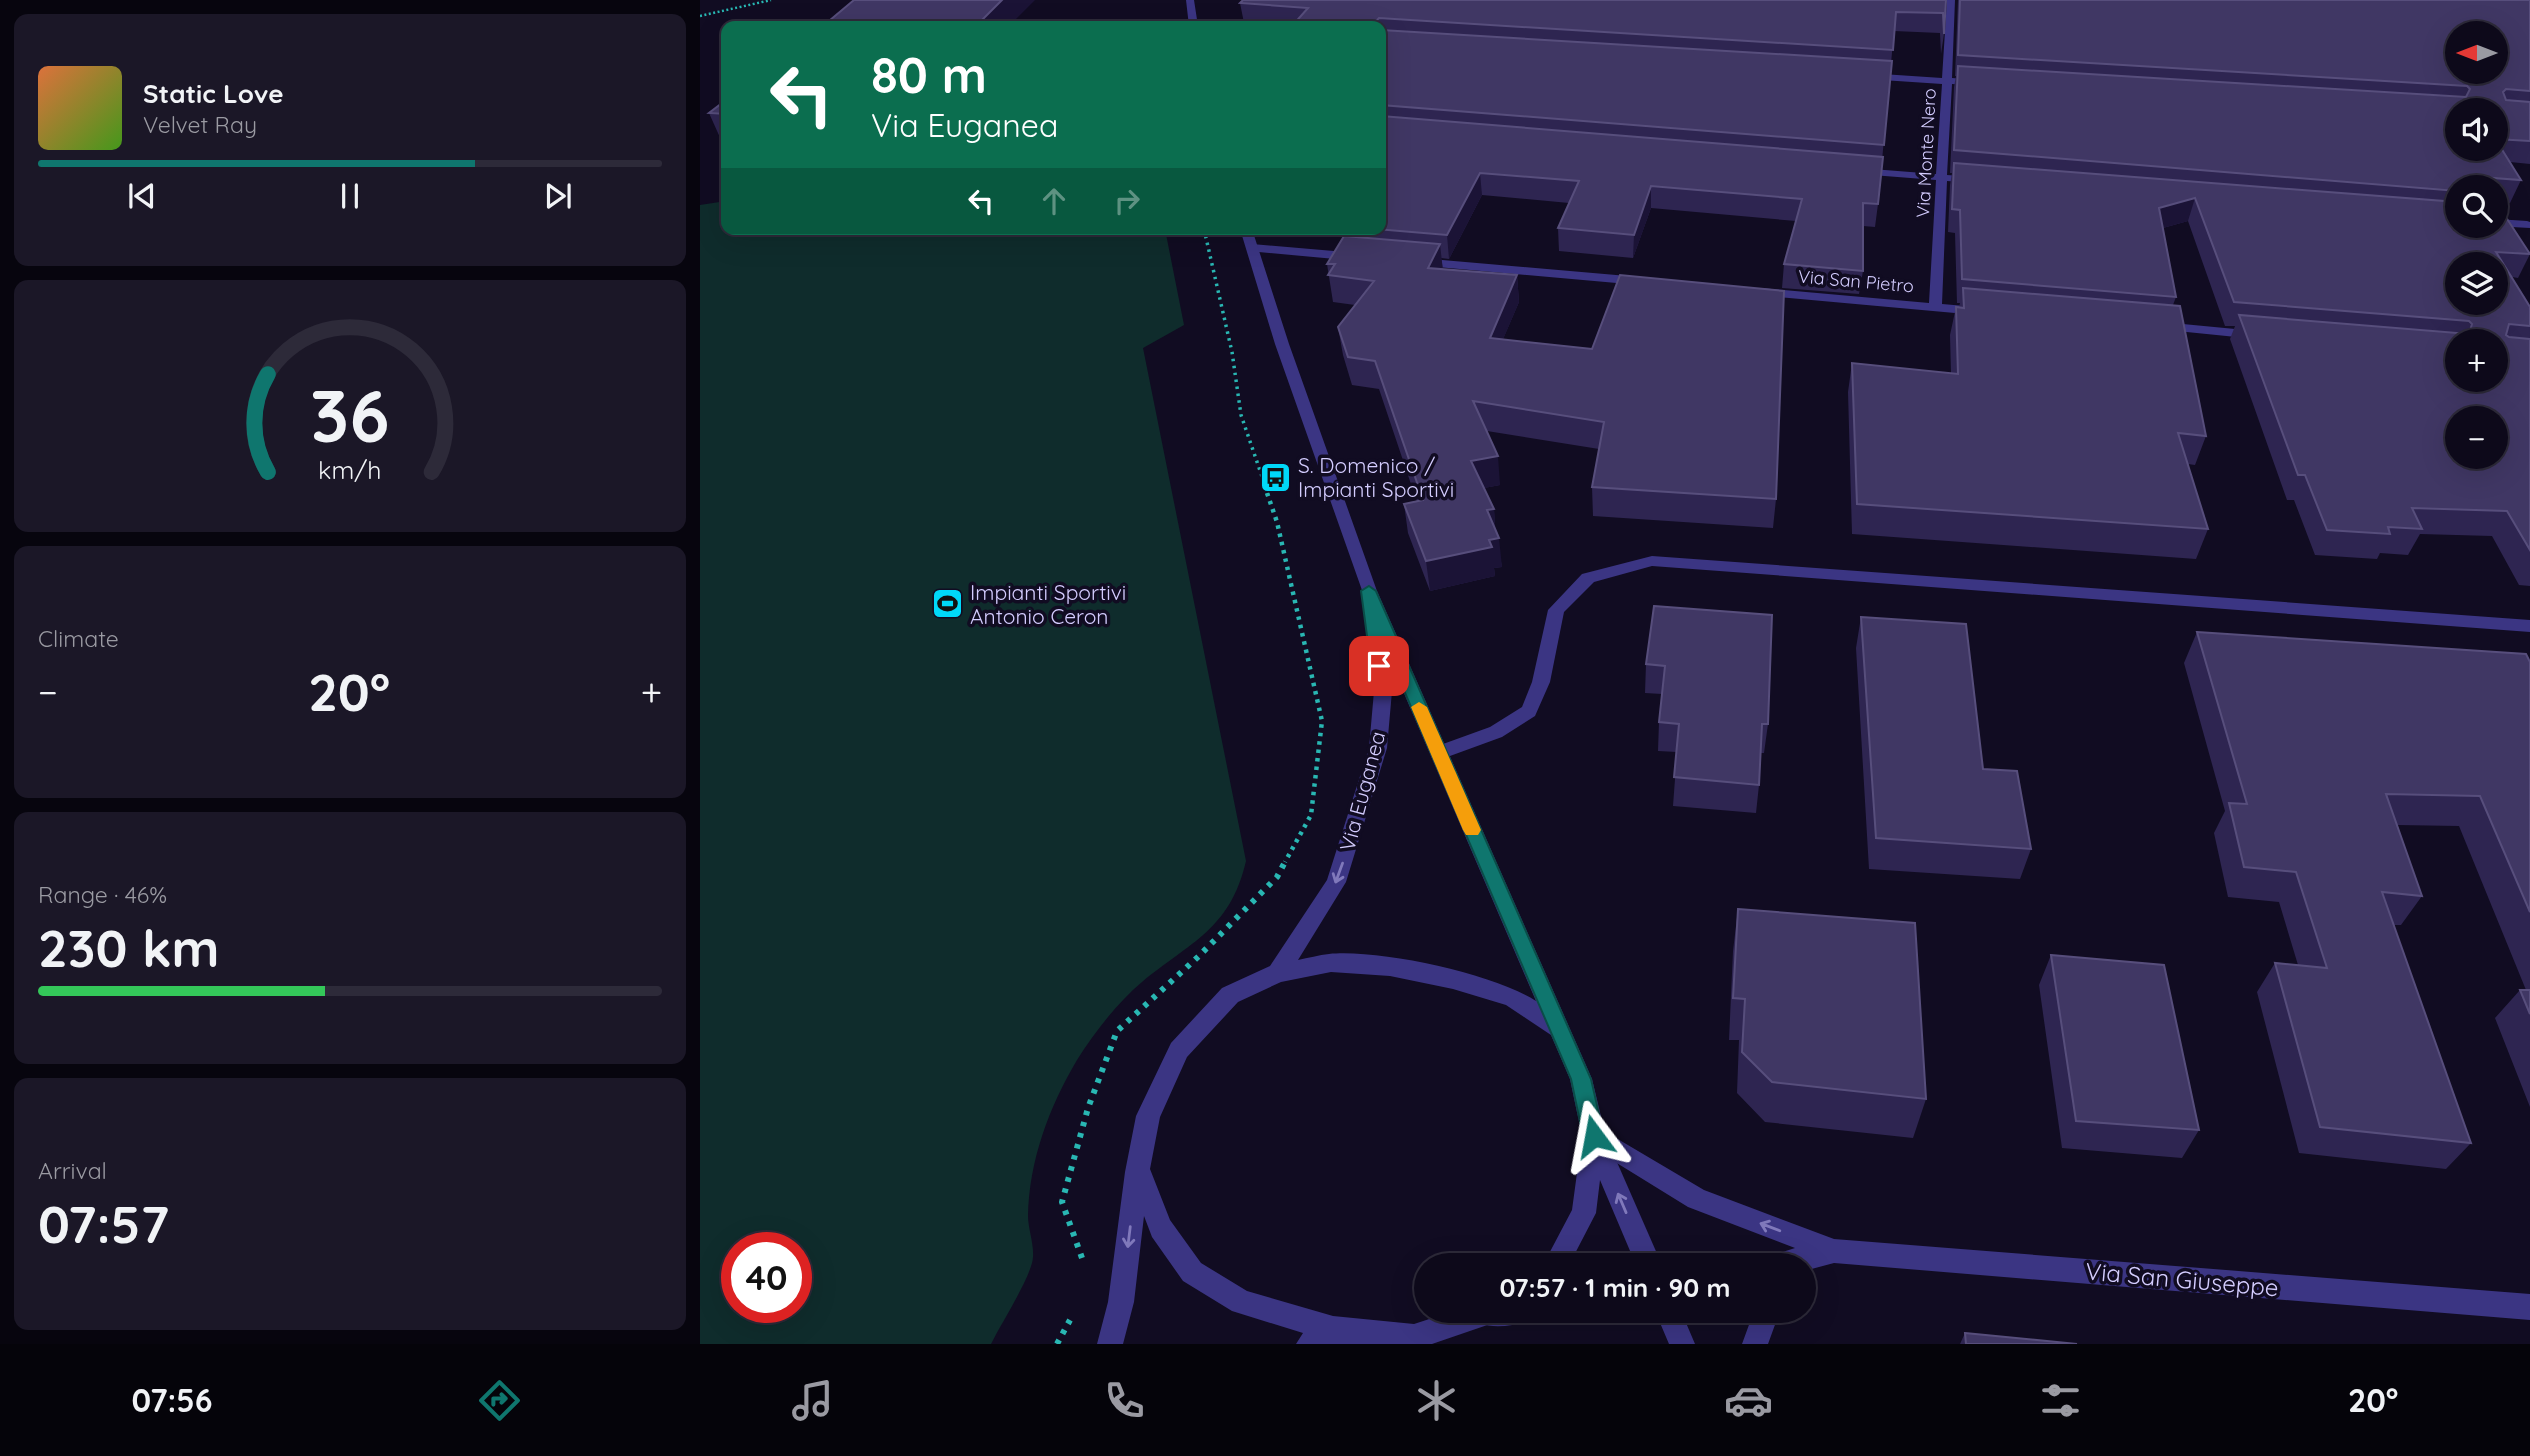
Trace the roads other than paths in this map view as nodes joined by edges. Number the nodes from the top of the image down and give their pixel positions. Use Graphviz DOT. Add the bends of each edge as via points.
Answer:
graph roads {
  1 [pos="1190,0"];
  2 [pos="1951,0"];
  3 [pos="1193,21"];
  4 [pos="1850,75"];
  5 [pos="1947,81"];
  6 [pos="1988,83"];
  7 [pos="1846,170"];
  8 [pos="1942,178"];
  9 [pos="1984,181"];
  10 [pos="2508,224"];
  11 [pos="2527,225"];
  12 [pos="1248,235"];
  13 [pos="1252,248"];
  14 [pos="1368,258"];
  15 [pos="1409,262"];
  16 [pos="1658,283"];
  17 [pos="1741,290"];
  18 [pos="1935,307"];
  19 [pos="1990,312"];
  20 [pos="2155,326"];
  21 [pos="2264,335"];
  22 [pos="1369,591"];
  23 [pos="2530,625"];
  24 [pos="1439,753"];
  25 [pos="1278,974"];
  26 [pos="1559,1028"];
  27 [pos="1594,1136"];
  28 [pos="1138,1169"];
  29 [pos="1834,1251"];
  30 [pos="1562,1253"];
  31 [pos="1644,1253"];
  32 [pos="1816,1256"];
  33 [pos="1816,1264"];
  34 [pos="2530,1307"];
  35 [pos="1464,1323"];
  36 [pos="1673,1323"];
  37 [pos="1763,1323"];
  38 [pos="1334,1329"];
  39 [pos="1423,1340"];
  40 [pos="1110,1344"];
  41 [pos="1309,1344"];
  42 [pos="1682,1344"];
  43 [pos="1755,1344"];
  1 -- 3 [label="street"];
  2 -- 5 [label="street, Via Monte Nero"];
  4 -- 5 [label="street"];
  5 -- 6 [label="street"];
  5 -- 8 [label="street, Via Monte Nero"];
  7 -- 8 [label="street"];
  8 -- 9 [label="street"];
  8 -- 18 [label="street, Via Monte Nero"];
  10 -- 11 [label="street"];
  12 -- 13 [label="street, Via Euganea"];
  13 -- 14 [label="street"];
  13 -- 22 [label="street, Via Euganea"];
  15 -- 16 [label="street"];
  17 -- 18 [label="street, Via San Pietro"];
  18 -- 19 [label="street, Via San Pietro"];
  20 -- 21 [label="street"];
  22 -- 24 [label="street, Via Euganea"];
  22 -- 25 [label="street, Via Euganea, one-way" via="1383,691 1378,748 1336,882"];
  23 -- 24 [label="street" via="1652,561 1588,578 1556,610 1541,682 1529,711 1496,732"];
  24 -- 26 [label="street, Via Euganea"];
  25 -- 26 [label="street" via="1331,963 1402,970 1511,997"];
  25 -- 28 [label="street" via="1230,995 1179,1050 1148,1115"];
  26 -- 27 [label="street, Via Euganea" via="1581,1079"];
  29 -- 27 [label="street, Via San Giuseppe, one-way" via="1697,1199"];
  27 -- 30 [label="street, Via Euganea" via="1584,1213"];
  31 -- 27 [label="street, Via Euganea, one-way"];
  28 -- 38 [label="street" via="1161,1228 1192,1272 1241,1302"];
  28 -- 40 [label="street, one-way" via="1121,1302"];
  29 -- 32 [label="street, Via San Giuseppe"];
  29 -- 33 [label="street"];
  29 -- 34 [label="street, Via San Giuseppe"];
  35 -- 39 [label="street"];
  36 -- 42 [label="street"];
  37 -- 43 [label="street"];
  38 -- 39 [label="street"];
  38 -- 41 [label="street"];
}
